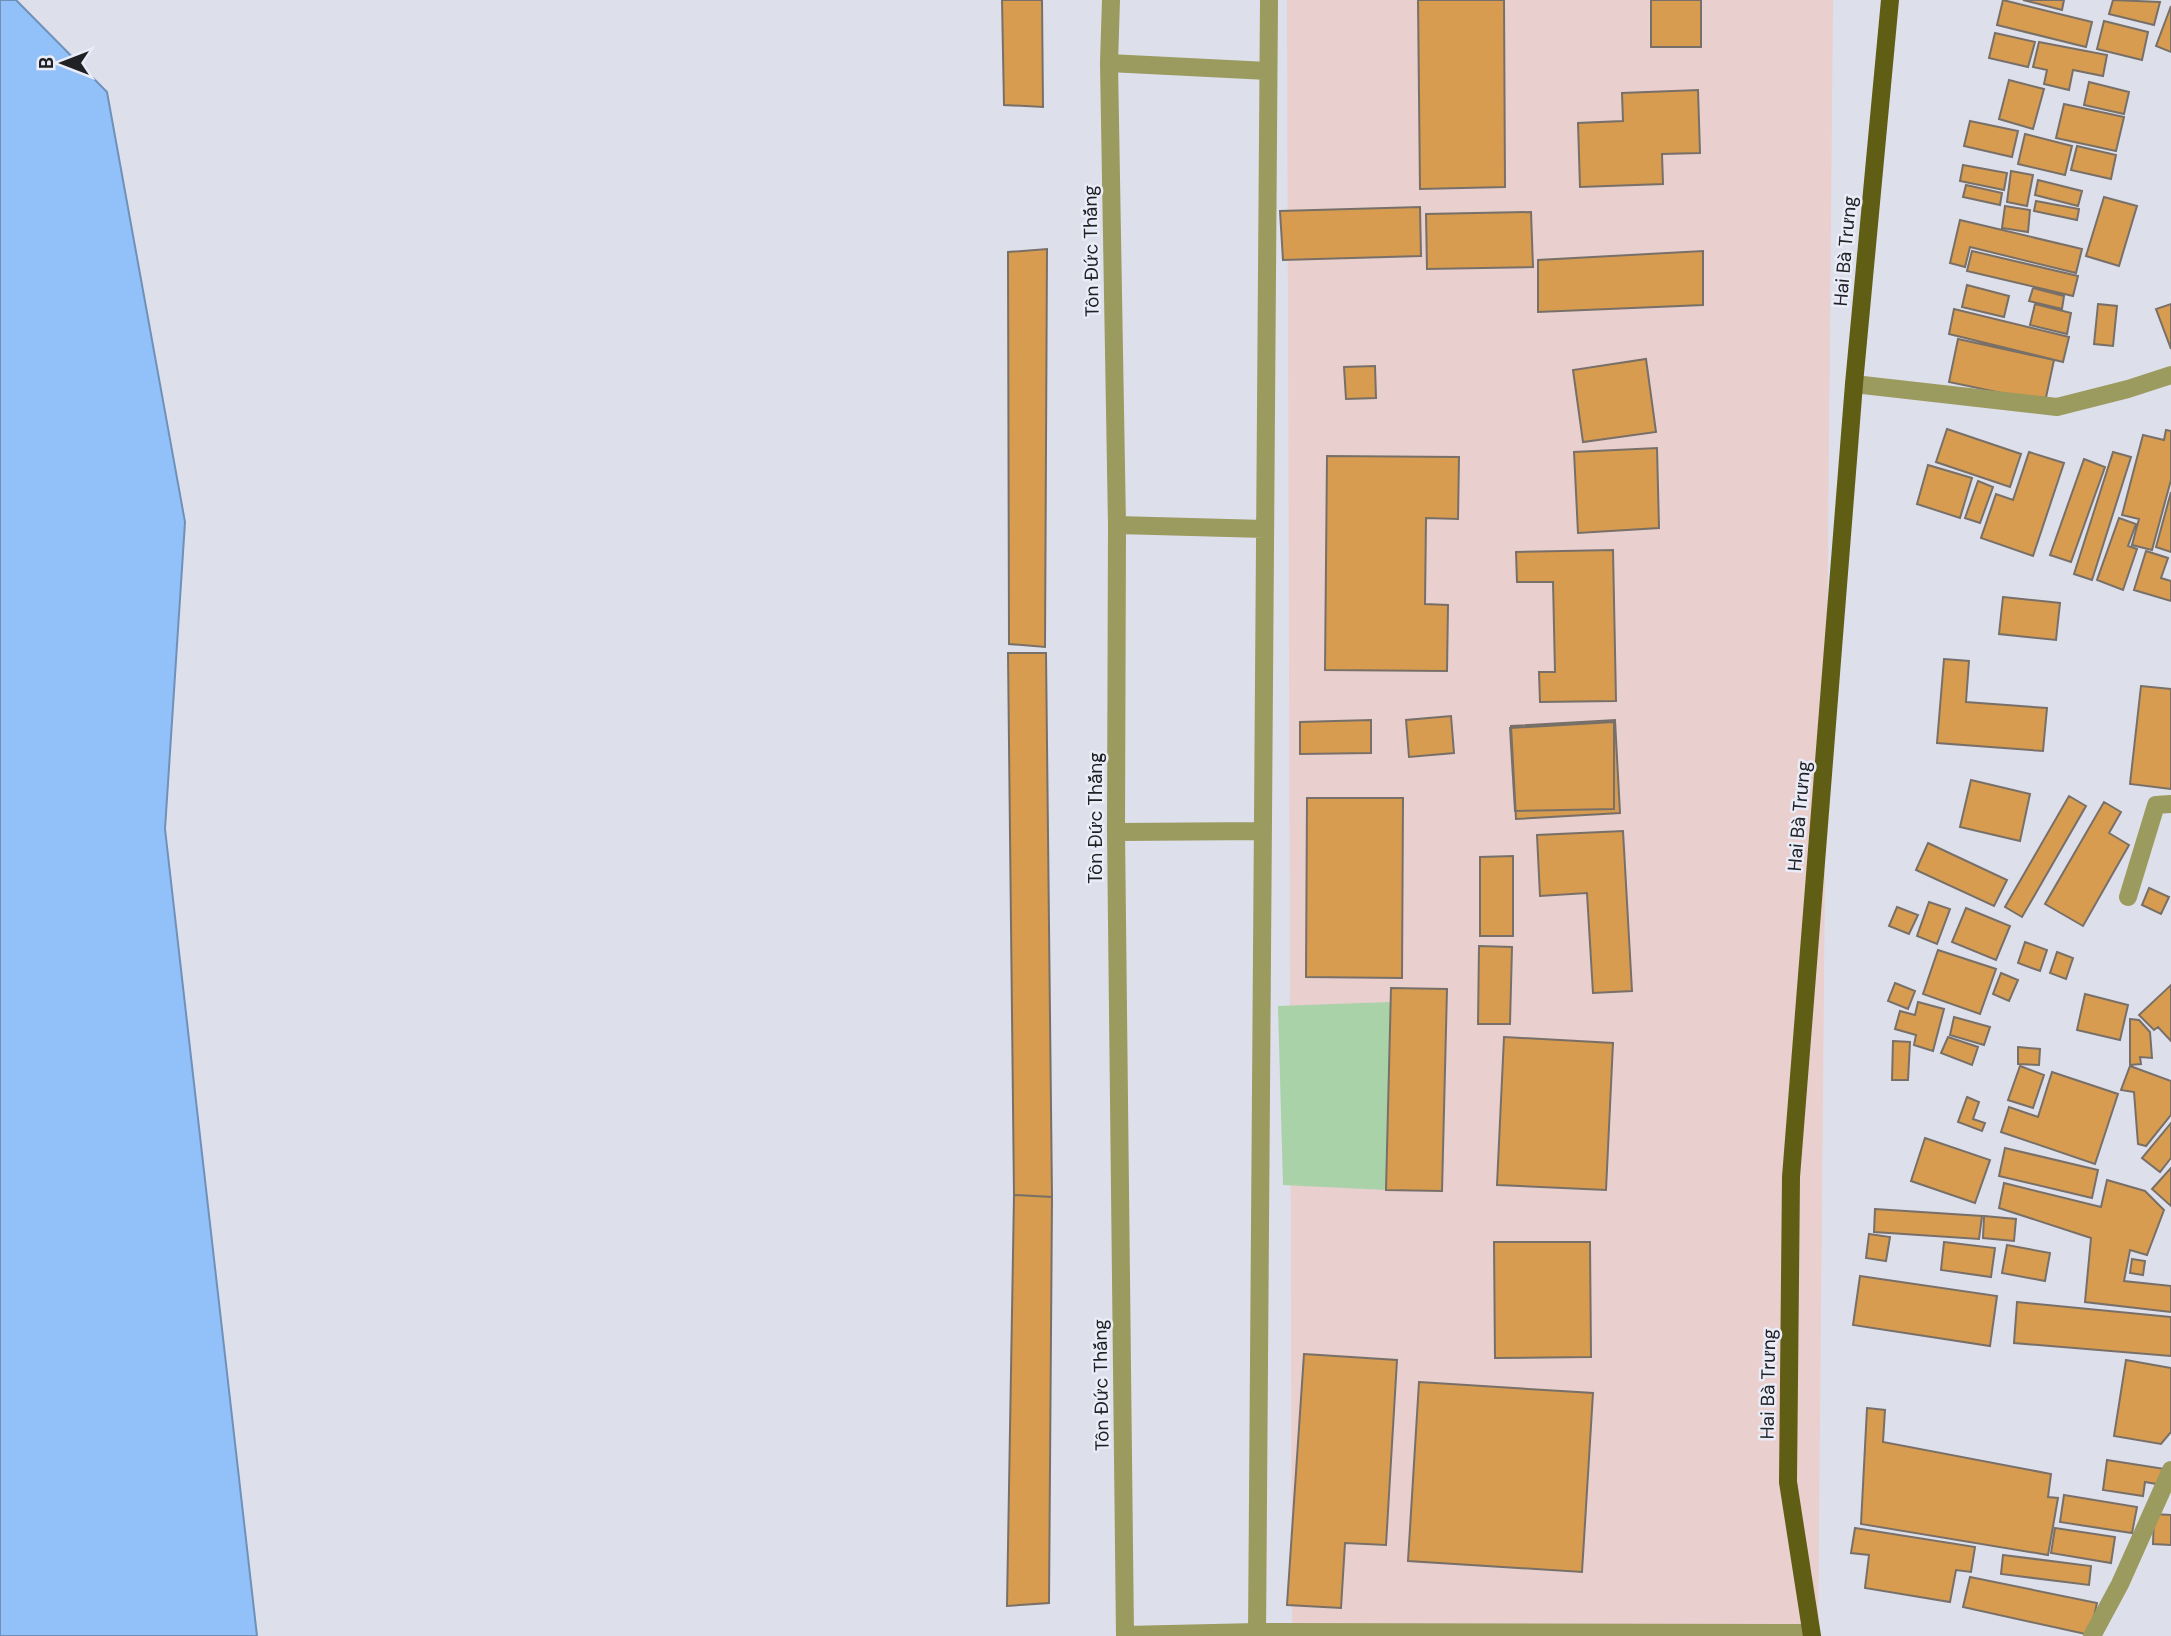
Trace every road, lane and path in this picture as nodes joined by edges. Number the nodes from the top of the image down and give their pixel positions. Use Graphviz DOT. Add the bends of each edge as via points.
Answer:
graph roads {
  1 [pos="1111,0"];
  2 [pos="1269,0"];
  3 [pos="1890,0"];
  4 [pos="1109,62"];
  5 [pos="1268,71"];
  6 [pos="2171,375"];
  7 [pos="1854,384"];
  8 [pos="1117,525"];
  9 [pos="1265,530"];
  10 [pos="2171,804"];
  11 [pos="1263,831"];
  12 [pos="1116,832"];
  13 [pos="2128,897"];
  14 [pos="2171,1470"];
  15 [pos="1257,1634"];
  16 [pos="1758,1634"];
  17 [pos="1811,1635"];
  18 [pos="1125,1636"];
  19 [pos="2092,1636"];
  1 -- 4 [label="street, Tôn Đức Thắng"];
  2 -- 5 [label="street"];
  3 -- 7 [label="main road, Hai Bà Trưng"];
  4 -- 5 [label="street"];
  4 -- 8 [label="street, Tôn Đức Thắng"];
  5 -- 9 [label="street"];
  6 -- 7 [label="street" via="2057,407"];
  7 -- 17 [label="main road, Hai Bà Trưng" via="1791,1177 1788,1482"];
  8 -- 9 [label="street"];
  8 -- 12 [label="street, Tôn Đức Thắng"];
  9 -- 11 [label="street"];
  10 -- 13 [label="street" via="2156,805"];
  11 -- 12 [label="street"];
  11 -- 15 [label="street"];
  12 -- 18 [label="street, Tôn Đức Thắng"];
  14 -- 19 [label="street"];
  15 -- 16 [label="street"];
  15 -- 18 [label="street"];
  16 -- 17 [label="street"];
}
